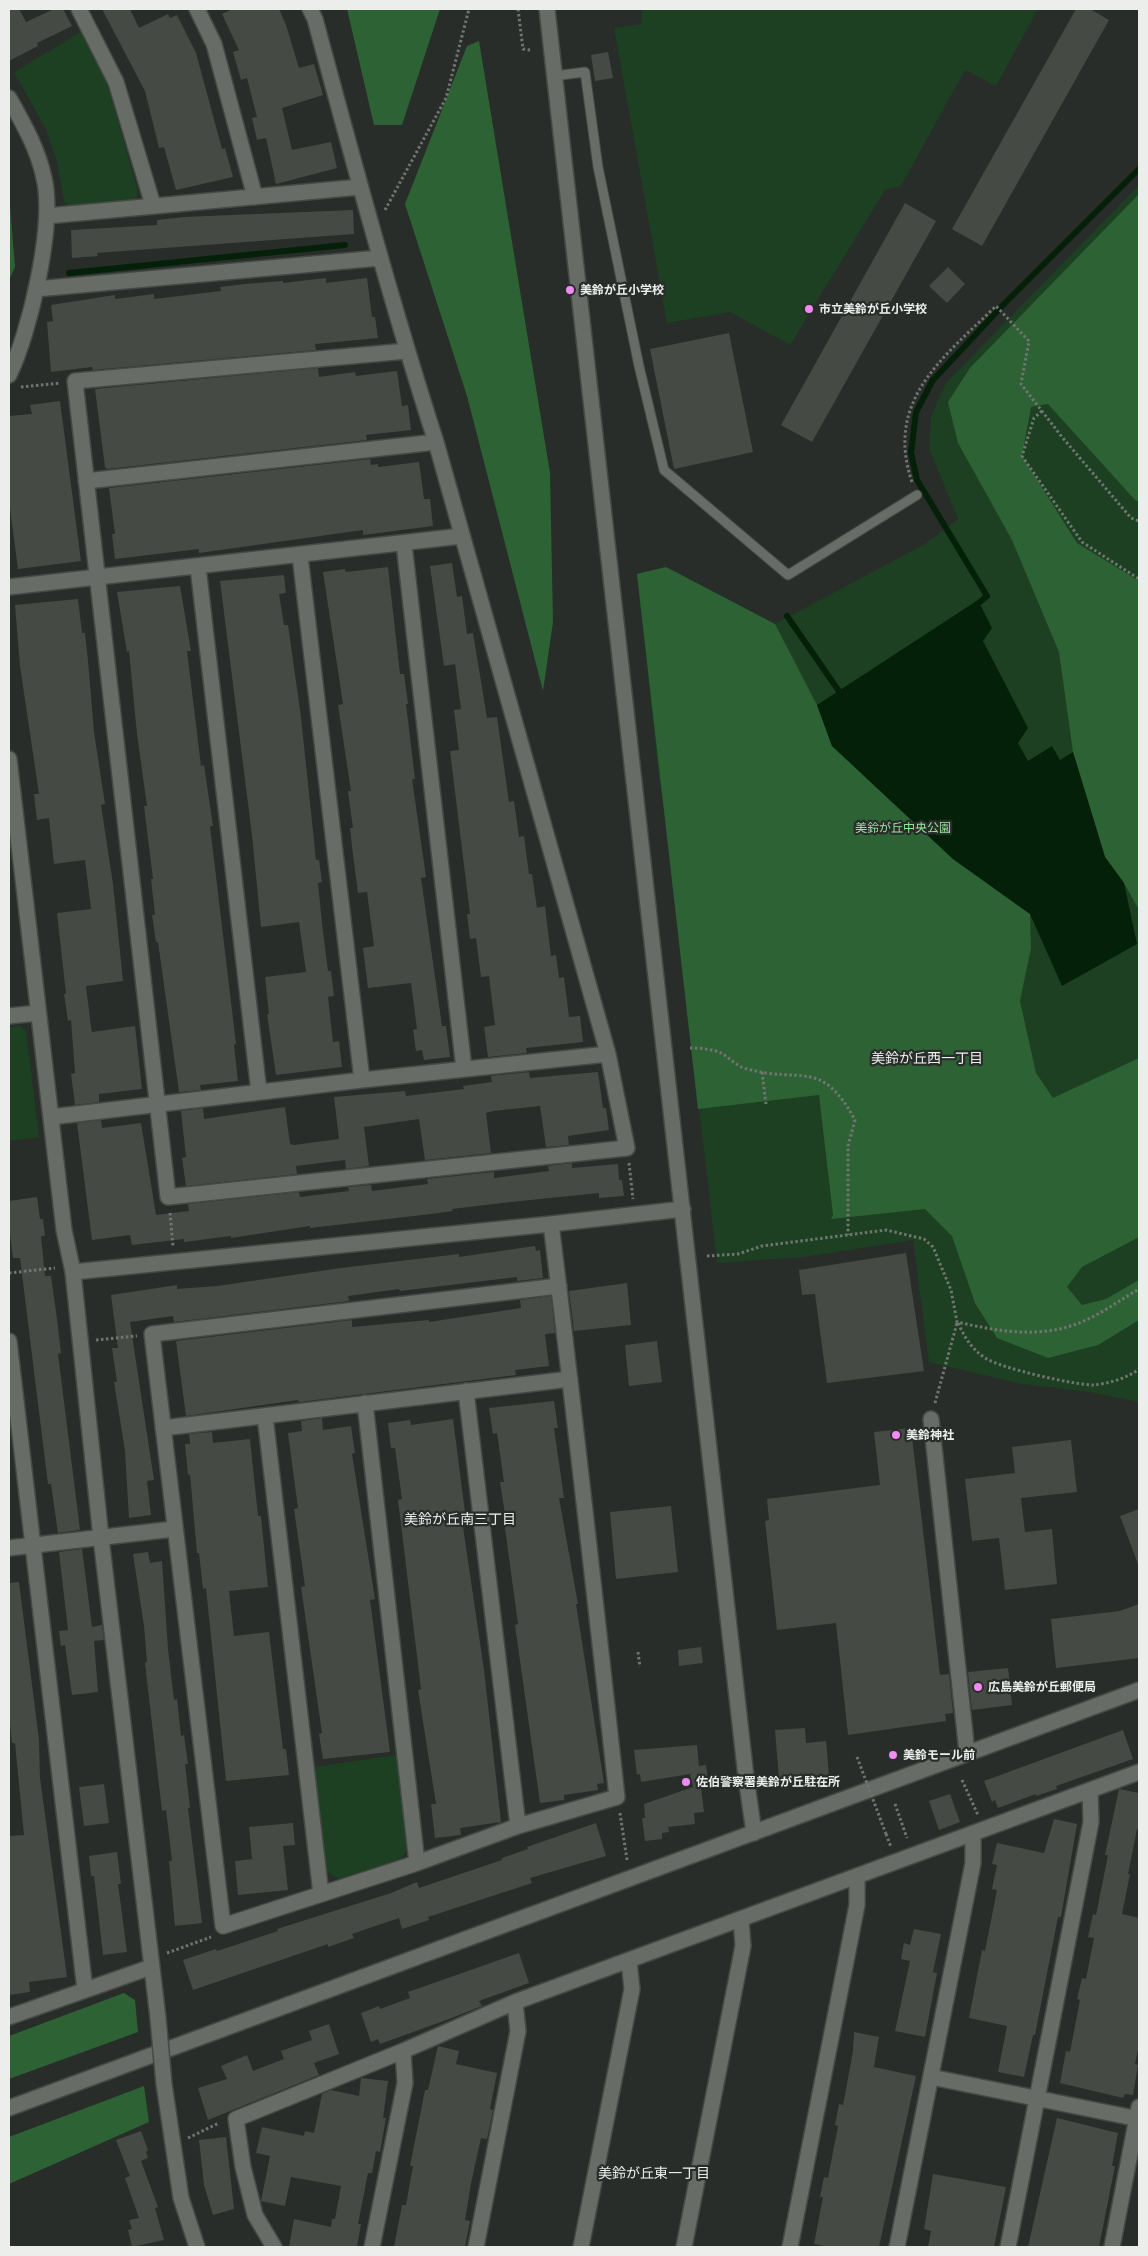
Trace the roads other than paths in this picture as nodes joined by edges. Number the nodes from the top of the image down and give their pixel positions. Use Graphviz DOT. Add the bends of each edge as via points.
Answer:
graph roads {
  1 [pos="79,9"];
  2 [pos="197,9"];
  3 [pos="310,9"];
  4 [pos="547,9"];
  5 [pos="554,76"];
  6 [pos="9,98"];
  7 [pos="360,187"];
  8 [pos="255,197"];
  9 [pos="153,205"];
  10 [pos="47,216"];
  11 [pos="380,258"];
  12 [pos="36,289"];
  13 [pos="407,352"];
  14 [pos="11,381"];
  15 [pos="436,442"];
  16 [pos="86,481"];
  17 [pos="917,495"];
  18 [pos="462,536"];
  19 [pos="404,544"];
  20 [pos="300,556"];
  21 [pos="198,567"];
  22 [pos="96,578"];
  23 [pos="9,587"];
  24 [pos="9,759"];
  25 [pos="38,1012"];
  26 [pos="9,1016"];
  27 [pos="608,1054"];
  28 [pos="464,1069"];
  29 [pos="362,1080"];
  30 [pos="259,1092"];
  31 [pos="157,1104"];
  32 [pos="51,1117"];
  33 [pos="683,1209"];
  34 [pos="551,1224"];
  35 [pos="73,1272"];
  36 [pos="559,1286"];
  37 [pos="9,1341"];
  38 [pos="570,1379"];
  39 [pos="466,1391"];
  40 [pos="365,1403"];
  41 [pos="265,1416"];
  42 [pos="931,1419"];
  43 [pos="163,1428"];
  44 [pos="174,1529"];
  45 [pos="101,1538"];
  46 [pos="32,1546"];
  47 [pos="9,1548"];
  48 [pos="1139,1690"];
  49 [pos="967,1752"];
  50 [pos="1139,1772"];
  51 [pos="1090,1790"];
  52 [pos="518,1826"];
  53 [pos="754,1833"];
  54 [pos="973,1834"];
  55 [pos="417,1863"];
  56 [pos="857,1876"];
  57 [pos="321,1894"];
  58 [pos="741,1919"];
  59 [pos="629,1961"];
  60 [pos="151,1967"];
  61 [pos="85,1990"];
  62 [pos="515,2002"];
  63 [pos="9,2017"];
  64 [pos="403,2051"];
  65 [pos="931,2077"];
  66 [pos="1037,2099"];
  67 [pos="9,2108"];
  68 [pos="1138,2115"];
  69 [pos="197,2247"];
  70 [pos="274,2247"];
  71 [pos="372,2247"];
  72 [pos="476,2247"];
  73 [pos="581,2247"];
  74 [pos="684,2247"];
  75 [pos="790,2247"];
  76 [pos="897,2247"];
  77 [pos="1008,2247"];
  78 [pos="1112,2247"];
  1 -- 9 [label="street" via="116,82"];
  2 -- 8 [label="street" via="214,44"];
  3 -- 7 [label="street"];
  4 -- 5 [label="street"];
  5 -- 17 [label="lane" via="585,72 598,167 664,470 788,575"];
  5 -- 33 [label="street"];
  6 -- 10 [label="street" via="28,131 44,178"];
  7 -- 8 [label="street"];
  7 -- 11 [label="street"];
  8 -- 9 [label="street"];
  9 -- 10 [label="street"];
  10 -- 12 [label="street"];
  11 -- 12 [label="street"];
  11 -- 13 [label="street"];
  12 -- 14 [label="street"];
  13 -- 15 [label="street"];
  13 -- 16 [label="street" via="75,382"];
  15 -- 16 [label="street"];
  15 -- 18 [label="street"];
  16 -- 22 [label="street"];
  18 -- 19 [label="street"];
  18 -- 27 [label="street"];
  19 -- 20 [label="street"];
  19 -- 28 [label="street"];
  20 -- 21 [label="street"];
  20 -- 29 [label="street"];
  21 -- 22 [label="street"];
  21 -- 30 [label="street"];
  22 -- 23 [label="street"];
  22 -- 31 [label="street"];
  24 -- 25 [label="street"];
  25 -- 26 [label="street"];
  25 -- 32 [label="street"];
  27 -- 28 [label="street"];
  27 -- 31 [label="street" via="627,1148 168,1197"];
  28 -- 29 [label="street"];
  29 -- 30 [label="street"];
  30 -- 31 [label="street"];
  31 -- 32 [label="street"];
  32 -- 35 [label="street" via="64,1230"];
  33 -- 34 [label="street"];
  33 -- 53 [label="street"];
  34 -- 35 [label="street"];
  34 -- 36 [label="street"];
  35 -- 45 [label="street"];
  36 -- 38 [label="street"];
  36 -- 43 [label="street" via="152,1334"];
  37 -- 46 [label="street"];
  38 -- 39 [label="street"];
  38 -- 52 [label="street" via="617,1797"];
  39 -- 40 [label="street"];
  39 -- 52 [label="street"];
  40 -- 41 [label="street"];
  40 -- 55 [label="street"];
  41 -- 43 [label="street"];
  41 -- 57 [label="street"];
  42 -- 49 [label="street"];
  43 -- 44 [label="street"];
  44 -- 45 [label="street"];
  44 -- 57 [label="street" via="223,1926"];
  45 -- 46 [label="street"];
  45 -- 60 [label="street"];
  46 -- 47 [label="street"];
  46 -- 61 [label="street"];
  48 -- 49 [label="street"];
  49 -- 53 [label="street"];
  50 -- 51 [label="street"];
  51 -- 54 [label="street"];
  51 -- 66 [label="street" via="1090,1822"];
  52 -- 55 [label="street"];
  53 -- 67 [label="street"];
  54 -- 56 [label="street"];
  54 -- 65 [label="street" via="973,1864"];
  55 -- 57 [label="street"];
  56 -- 58 [label="street"];
  56 -- 75 [label="street" via="857,1905"];
  58 -- 59 [label="street"];
  58 -- 74 [label="street" via="743,1946"];
  59 -- 62 [label="street"];
  59 -- 73 [label="street" via="632,1989"];
  60 -- 61 [label="street"];
  60 -- 69 [label="street, bridge" via="181,2198"];
  61 -- 63 [label="street"];
  62 -- 64 [label="street"];
  62 -- 72 [label="street" via="518,2031"];
  64 -- 70 [label="street" via="236,2119 255,2216"];
  64 -- 71 [label="street" via="405,2083"];
  65 -- 66 [label="street"];
  65 -- 76 [label="street"];
  66 -- 68 [label="street"];
  66 -- 77 [label="street"];
  68 -- 78 [label="street"];
}
